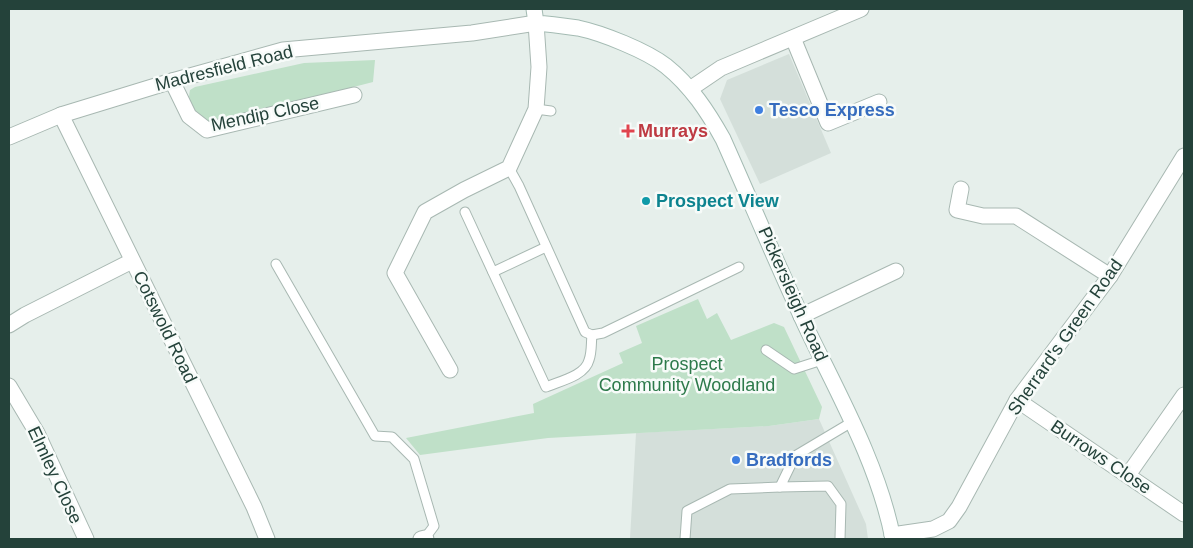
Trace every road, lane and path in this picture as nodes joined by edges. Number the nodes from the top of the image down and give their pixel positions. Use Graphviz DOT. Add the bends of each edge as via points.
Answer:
graph roads {
  1 [pos="861,9"];
  2 [pos="535,16"];
  3 [pos="793,38"];
  4 [pos="172,81"];
  5 [pos="690,89"];
  6 [pos="354,95"];
  7 [pos="879,102"];
  8 [pos="61,115"];
  9 [pos="9,137"];
  10 [pos="1184,156"];
  11 [pos="509,168"];
  12 [pos="961,189"];
  13 [pos="465,212"];
  14 [pos="546,247"];
  15 [pos="132,261"];
  16 [pos="276,264"];
  17 [pos="739,268"];
  18 [pos="896,271"];
  19 [pos="493,272"];
  20 [pos="1110,276"];
  21 [pos="801,316"];
  22 [pos="9,325"];
  23 [pos="592,336"];
  24 [pos="766,350"];
  25 [pos="822,360"];
  26 [pos="450,370"];
  27 [pos="9,386"];
  28 [pos="1184,395"];
  29 [pos="1017,400"];
  30 [pos="852,422"];
  31 [pos="1128,475"];
  32 [pos="780,487"];
  33 [pos="1184,514"];
  34 [pos="936,534"];
  35 [pos="893,537"];
  36 [pos="86,539"];
  37 [pos="267,539"];
  38 [pos="424,539"];
  39 [pos="685,539"];
  40 [pos="840,539"];
  1 -- 3 [label="street"];
  2 -- 4 [label="street, Madresfield Road" via="472,33 283,50"];
  2 -- 5 [label="street, Pickersleigh Road" via="638,50 666,66"];
  2 -- 11 [label="street" via="544,110"];
  3 -- 5 [label="street" via="721,68"];
  3 -- 7 [label="street" via="828,123"];
  4 -- 6 [label="street, Mendip Close" via="189,116 207,130"];
  4 -- 8 [label="street, Madresfield Road"];
  5 -- 21 [label="street, Pickersleigh Road" via="723,139"];
  8 -- 9 [label="street, Madresfield Road"];
  8 -- 15 [label="street, Cotswold Road"];
  10 -- 20 [label="street, Sherrard's Green Road"];
  11 -- 14 [label="lane"];
  11 -- 26 [label="street" via="425,212 395,273"];
  12 -- 20 [label="street" via="957,210 983,216 1016,216"];
  13 -- 19 [label="lane"];
  14 -- 19 [label="lane"];
  14 -- 23 [label="lane" via="585,332"];
  15 -- 22 [label="street"];
  15 -- 37 [label="street, Cotswold Road"];
  16 -- 38 [label="lane" via="375,436 392,438 414,459 434,526"];
  17 -- 23 [label="lane"];
  18 -- 21 [label="street"];
  19 -- 23 [label="lane" via="546,387 586,368"];
  20 -- 29 [label="street, Sherrard's Green Road"];
  21 -- 25 [label="street, Pickersleigh Road"];
  24 -- 25 [label="lane" via="794,370"];
  25 -- 30 [label="street, Pickersleigh Road"];
  27 -- 36 [label="street, Elmley Close" via="37,433"];
  28 -- 31 [label="street"];
  29 -- 31 [label="street, Burrows Close"];
  29 -- 34 [label="street, Sherrard's Green Road" via="959,507"];
  30 -- 32 [label="lane" via="795,456"];
  30 -- 35 [label="street, Pickersleigh Road" via="884,502"];
  31 -- 33 [label="street, Burrows Close"];
  32 -- 39 [label="lane" via="730,489 687,511"];
  32 -- 40 [label="lane" via="828,486 841,504"];
  34 -- 35 [label="street, Sherrard's Green Road"];
}
